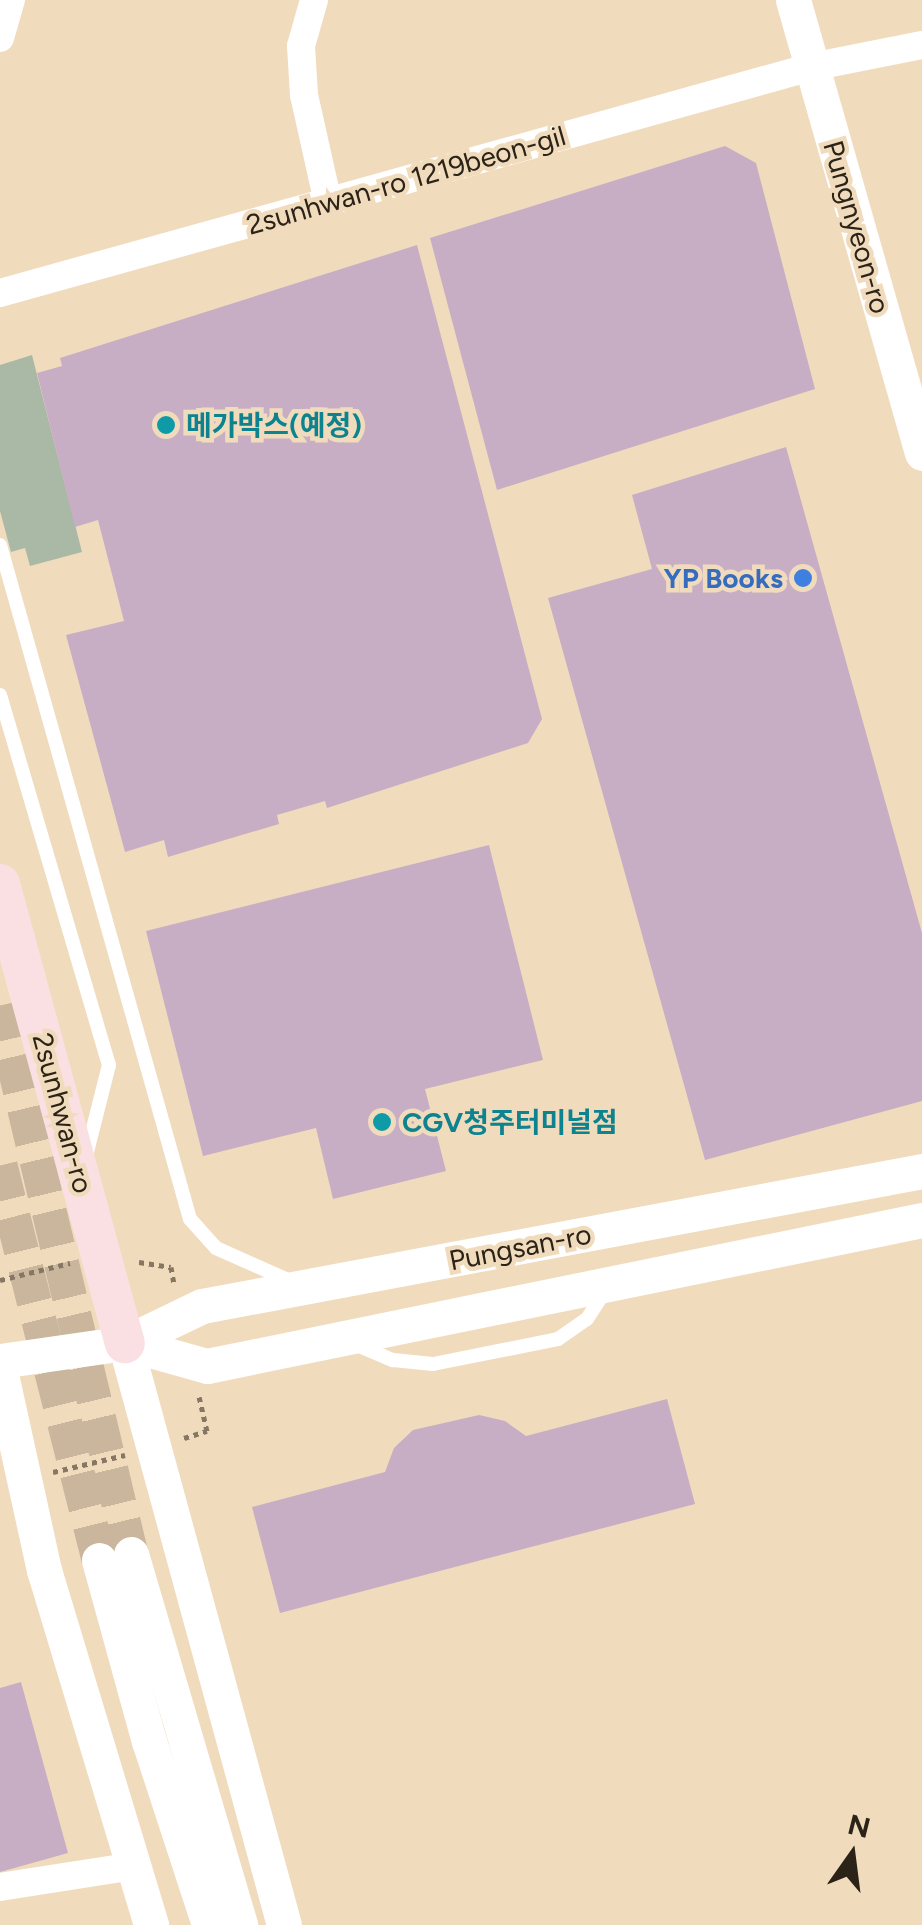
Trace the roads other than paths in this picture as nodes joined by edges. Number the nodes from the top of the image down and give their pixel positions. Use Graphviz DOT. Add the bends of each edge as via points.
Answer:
graph roads {
  1 [pos="11,0"];
  2 [pos="314,0"];
  3 [pos="793,0"];
  4 [pos="0,38"];
  5 [pos="922,46"];
  6 [pos="811,67"];
  7 [pos="328,202"];
  8 [pos="0,293"];
  9 [pos="920,437"];
  10 [pos="0,545"];
  11 [pos="0,695"];
  12 [pos="0,884"];
  13 [pos="922,1171"];
  14 [pos="80,1176"];
  15 [pos="922,1220"];
  16 [pos="304,1288"];
  17 [pos="126,1342"];
  18 [pos="0,1361"];
  19 [pos="0,1370"];
  20 [pos="134,1866"];
  21 [pos="0,1888"];
  22 [pos="151,1925"];
  23 [pos="208,1925"];
  24 [pos="240,1925"];
  25 [pos="284,1925"];
  1 -- 4 [label="street"];
  2 -- 7 [label="street" via="301,46 304,95"];
  3 -- 6 [label="street, Pungnyeon-ro"];
  5 -- 6 [label="street, 2sunhwan-ro 1219beon-gil"];
  6 -- 7 [label="street, 2sunhwan-ro 1219beon-gil"];
  6 -- 9 [label="street, Pungnyeon-ro"];
  7 -- 8 [label="street, 2sunhwan-ro 1219beon-gil"];
  10 -- 16 [label="lane" via="190,1219 216,1248"];
  11 -- 14 [label="lane" via="108,1065"];
  12 -- 14 [label="main road, 2sunhwan-ro"];
  13 -- 16 [label="street, Pungsan-ro"];
  14 -- 17 [label="main road, 2sunhwan-ro"];
  15 -- 17 [label="street, Pungsan-ro" via="207,1366"];
  16 -- 17 [label="street, Pungsan-ro" via="202,1306"];
  17 -- 18 [label="street, Pungsan-ro"];
  17 -- 25 [label="street"];
  19 -- 20 [label="street" via="44,1570"];
  20 -- 21 [label="street"];
  20 -- 22 [label="street"];
  23 -- 24 [label="street" via="149,1740 115,1557"];
}
